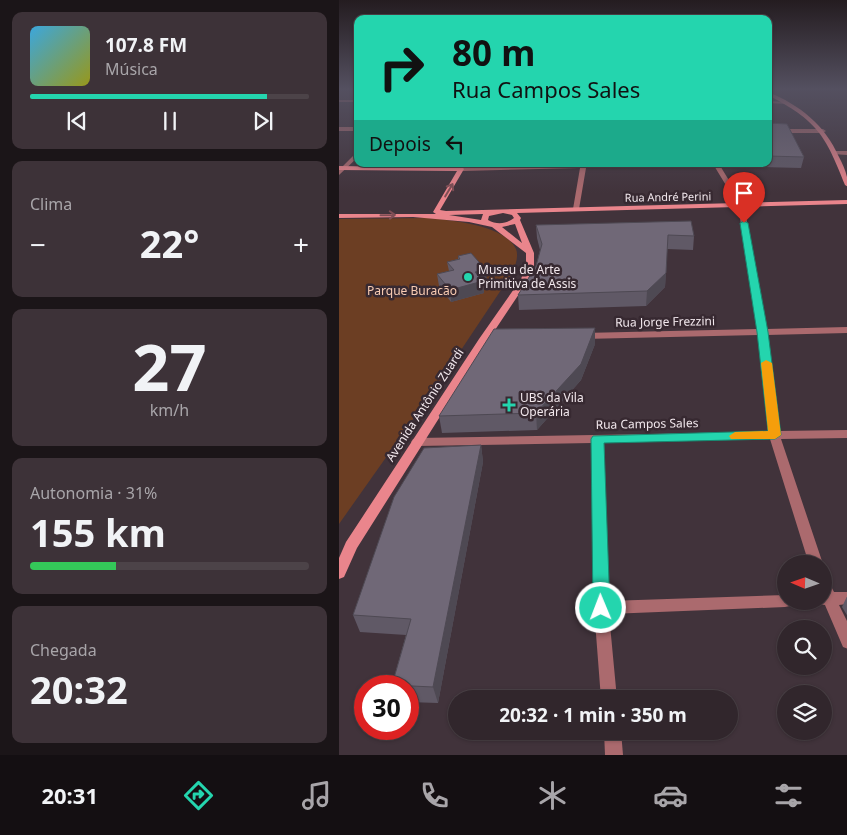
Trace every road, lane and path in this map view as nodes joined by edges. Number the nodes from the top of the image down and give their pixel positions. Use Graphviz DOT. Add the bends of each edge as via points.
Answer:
graph roads {
  1 [pos="816,123"];
  2 [pos="339,129"];
  3 [pos="354,129"];
  4 [pos="772,131"];
  5 [pos="823,131"];
  6 [pos="835,152"];
  7 [pos="847,153"];
  8 [pos="354,158"];
  9 [pos="402,167"];
  10 [pos="462,167"];
  11 [pos="584,167"];
  12 [pos="718,167"];
  13 [pos="342,168"];
  14 [pos="339,173"];
  15 [pos="847,184"];
  16 [pos="847,202"];
  17 [pos="741,205"];
  18 [pos="576,209"];
  19 [pos="548,210"];
  20 [pos="499,211"];
  21 [pos="339,216"];
  22 [pos="517,219"];
  23 [pos="489,224"];
  24 [pos="530,253"];
  25 [pos="847,330"];
  26 [pos="763,332"];
  27 [pos="573,337"];
  28 [pos="847,434"];
  29 [pos="775,435"];
  30 [pos="598,439"];
  31 [pos="417,442"];
  32 [pos="813,555"];
  33 [pos="339,572"];
  34 [pos="847,598"];
  35 [pos="832,599"];
  36 [pos="777,601"];
  37 [pos="601,608"];
  38 [pos="831,610"];
  39 [pos="847,642"];
  40 [pos="608,690"];
  41 [pos="613,740"];
  42 [pos="614,755"];
  1 -- 5 [label="main road"];
  2 -- 3 [label="street"];
  4 -- 5 [label="street"];
  5 -- 6 [label="main road"];
  6 -- 7 [label="street"];
  6 -- 15 [label="main road"];
  8 -- 13 [label="street"];
  9 -- 13 [label="main road"];
  20 -- 10 [label="main road, Rua André Perini, one-way" via="436,212"];
  11 -- 18 [label="street"];
  12 -- 17 [label="street"];
  13 -- 14 [label="street"];
  16 -- 17 [label="main road, Rua André Perini"];
  17 -- 18 [label="main road, Rua André Perini"];
  17 -- 26 [label="street"];
  18 -- 19 [label="main road, Rua André Perini"];
  19 -- 20 [label="main road, Rua André Perini"];
  19 -- 22 [label="main road, Rua André Perini"];
  20 -- 22 [label="main road" via="514,213"];
  20 -- 23 [label="main road" via="483,218"];
  21 -- 23 [label="main road, one-way" via="419,215"];
  22 -- 23 [label="main road, Rua André Perini" via="505,225"];
  22 -- 24 [label="main road"];
  23 -- 24 [label="main road" via="505,232"];
  24 -- 31 [label="main road, Avenida Antônio Zuardi" via="525,279 489,339"];
  25 -- 26 [label="street, Rua Jorge Frezzini"];
  26 -- 27 [label="street, Rua Jorge Frezzini"];
  26 -- 29 [label="street"];
  28 -- 29 [label="street, Rua Campos Sales"];
  29 -- 30 [label="street, Rua Campos Sales"];
  29 -- 32 [label="street"];
  30 -- 31 [label="street, Rua Campos Sales"];
  30 -- 37 [label="street"];
  31 -- 33 [label="main road, Avenida Antônio Zuardi" via="351,546"];
  34 -- 35 [label="street"];
  36 -- 37 [label="street"];
  37 -- 40 [label="street"];
  38 -- 39 [label="street"];
  41 -- 42 [label="street"];
}
